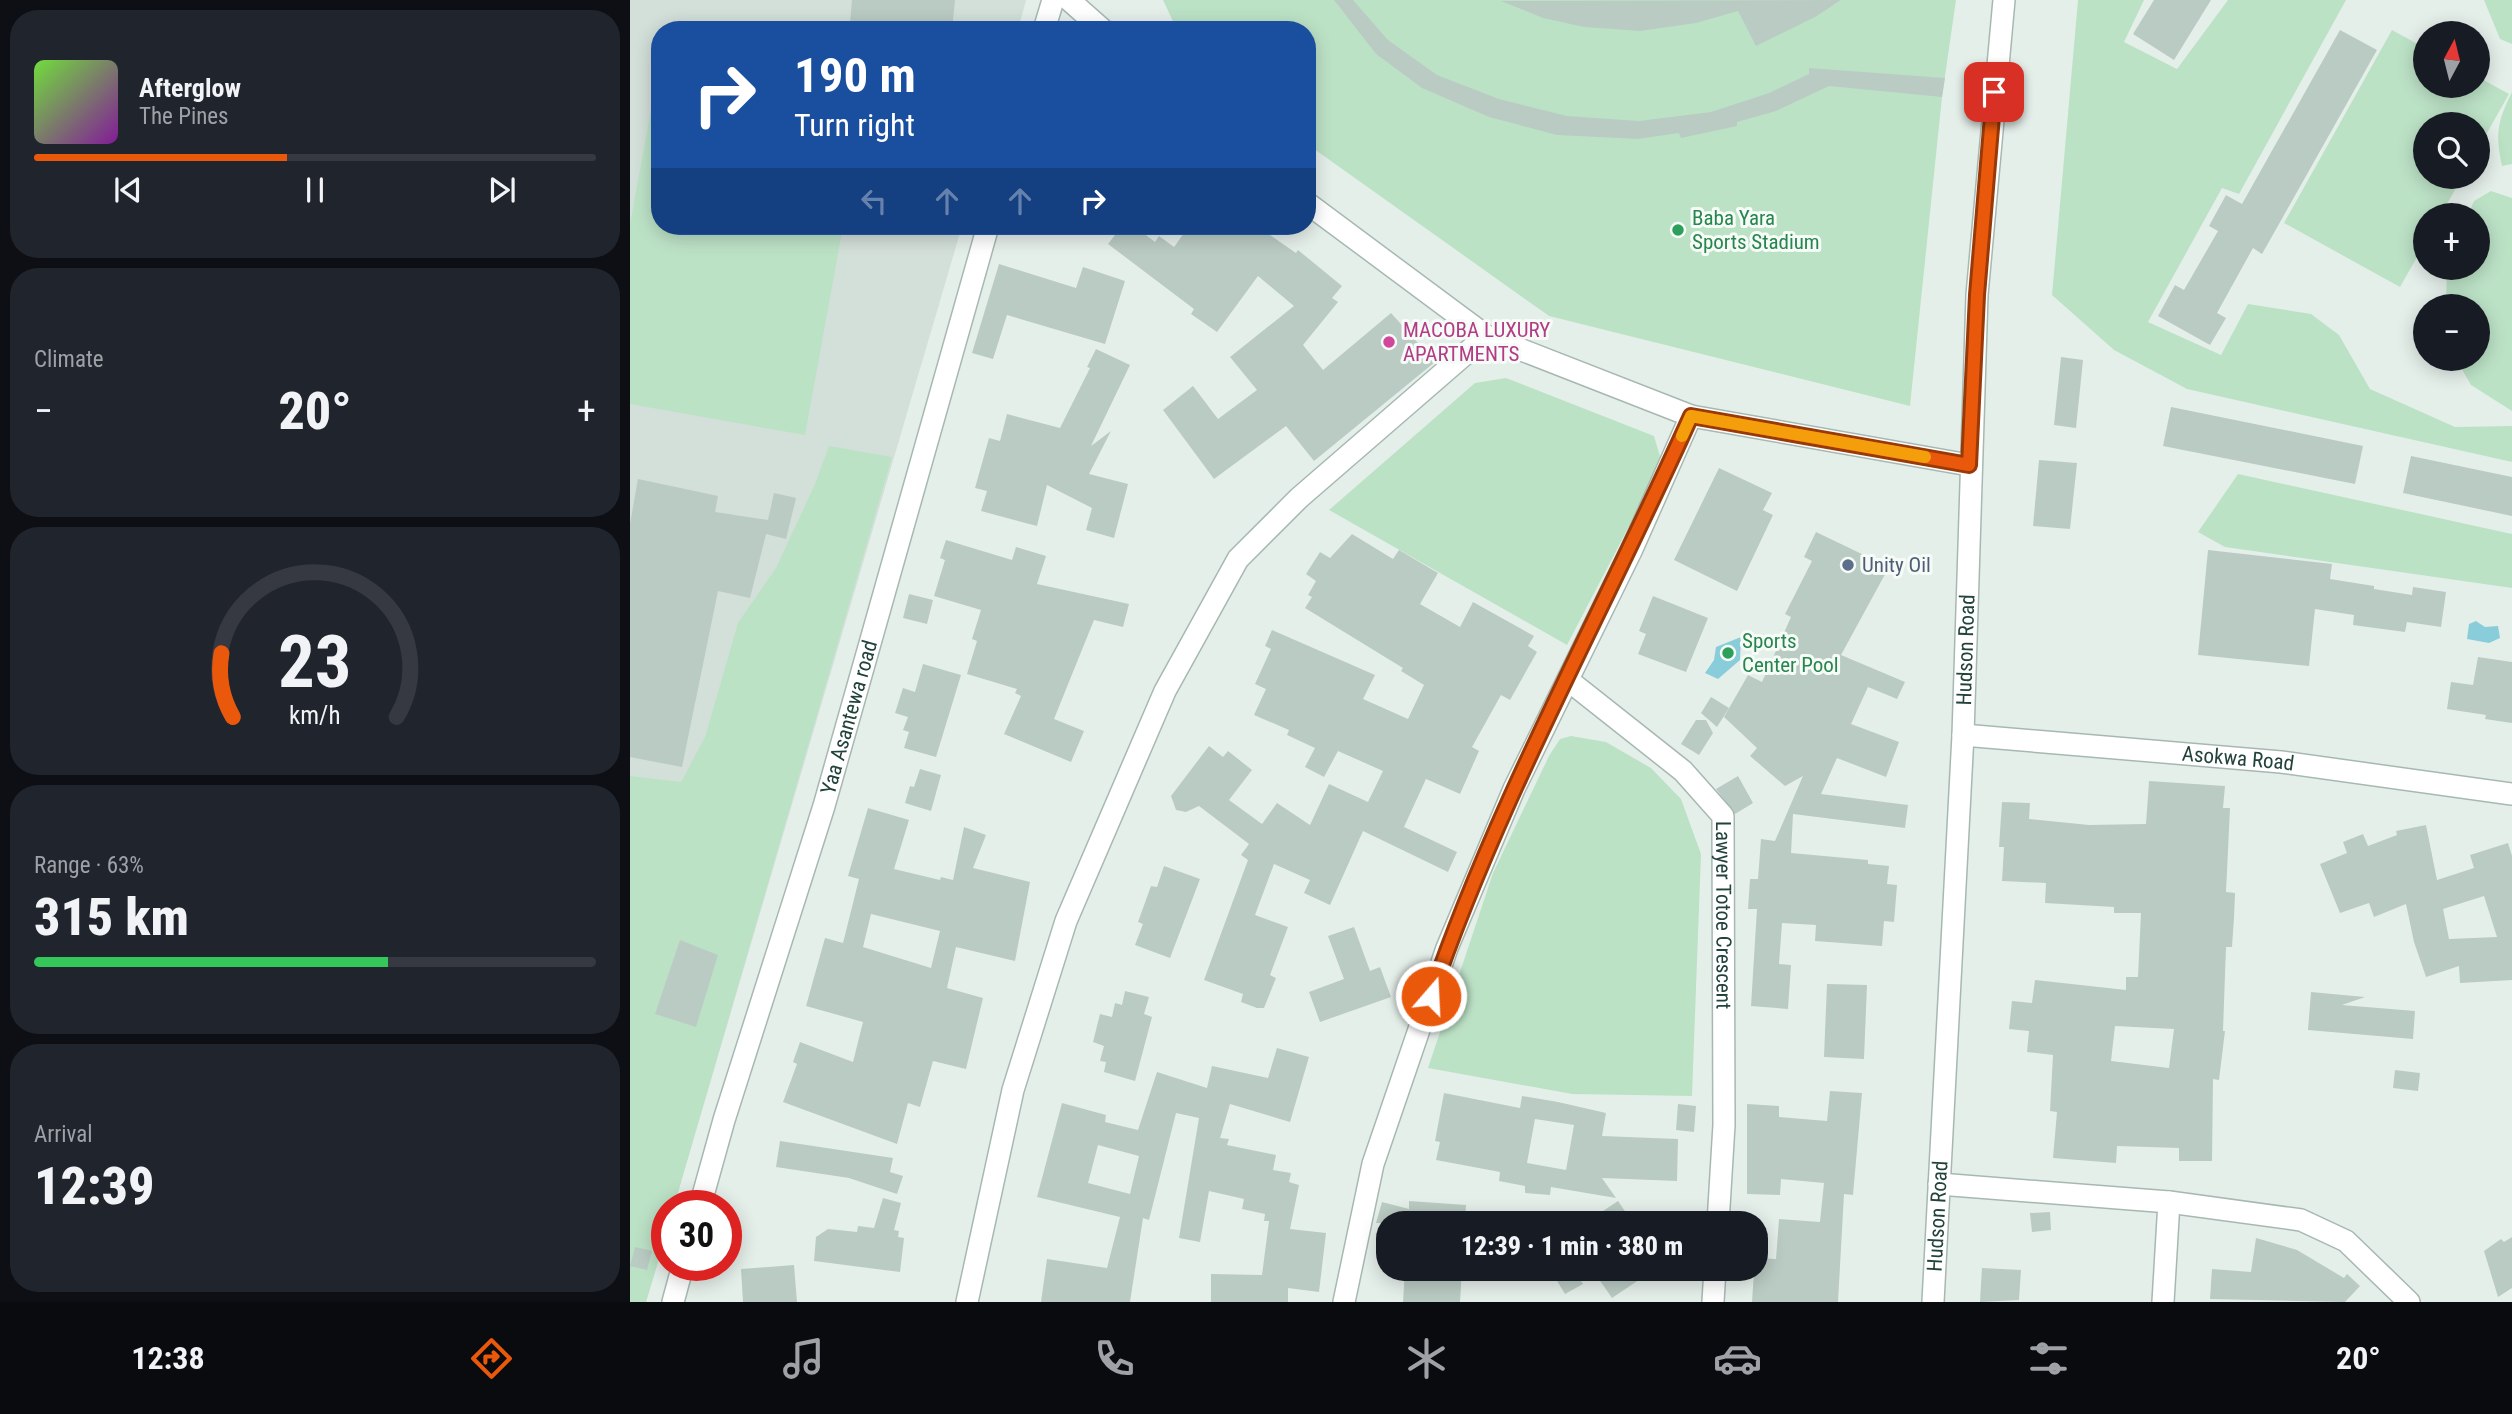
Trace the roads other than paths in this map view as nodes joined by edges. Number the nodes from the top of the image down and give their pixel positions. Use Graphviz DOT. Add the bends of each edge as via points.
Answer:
graph roads {
  1 [pos="1053,0"];
  2 [pos="1069,0"];
  3 [pos="2004,0"];
  4 [pos="1047,21"];
  5 [pos="1093,21"];
  6 [pos="1316,210"];
  7 [pos="985,235"];
  8 [pos="1486,336"];
  9 [pos="1691,416"];
  10 [pos="1969,465"];
  11 [pos="1568,680"];
  12 [pos="1962,735"];
  13 [pos="2512,794"];
  14 [pos="1939,1184"];
  15 [pos="705,1190"];
  16 [pos="2169,1202"];
  17 [pos="1719,1211"];
  18 [pos="679,1281"];
  19 [pos="1714,1281"];
  20 [pos="673,1302"];
  21 [pos="967,1302"];
  22 [pos="1344,1302"];
  23 [pos="1713,1302"];
  24 [pos="1933,1302"];
  25 [pos="2163,1302"];
  26 [pos="2409,1302"];
  1 -- 4 [label="street"];
  2 -- 5 [label="street"];
  3 -- 10 [label="street, Hudson Road" via="1977,295"];
  6 -- 8 [label="street"];
  7 -- 15 [label="street, Yaa Asantewa road" via="824,806"];
  8 -- 9 [label="street"];
  8 -- 21 [label="street" via="1299,498 1238,559 1165,691 1066,921 1013,1090"];
  9 -- 10 [label="street"];
  9 -- 11 [label="street"];
  10 -- 12 [label="street, Hudson Road"];
  11 -- 17 [label="street, Lawyer Totoe Crescent" via="1683,771 1723,816 1724,1112"];
  11 -- 22 [label="street" via="1514,789 1447,947 1373,1164"];
  12 -- 13 [label="street, Asokwa Road" via="2281,762"];
  12 -- 14 [label="street, Hudson Road"];
  14 -- 16 [label="street"];
  14 -- 24 [label="street, Hudson Road"];
  16 -- 25 [label="street"];
  16 -- 26 [label="street" via="2301,1220 2346,1241"];
  18 -- 20 [label="street"];
  19 -- 23 [label="street"];
}
